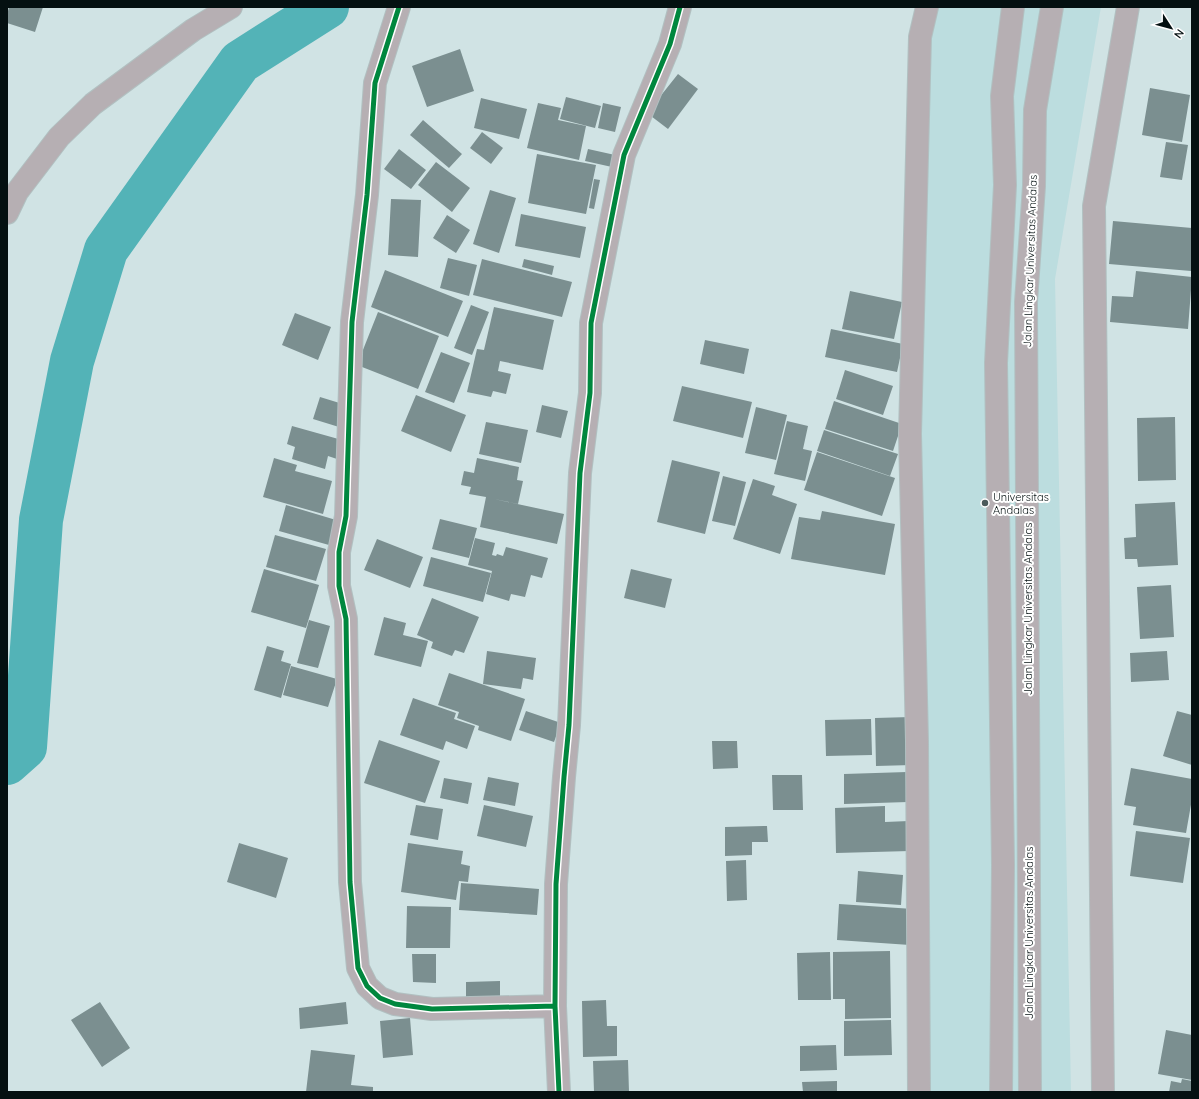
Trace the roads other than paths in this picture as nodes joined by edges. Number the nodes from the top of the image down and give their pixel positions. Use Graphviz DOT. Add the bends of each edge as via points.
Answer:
graph roads {
  1 [pos="231,7"];
  2 [pos="399,7"];
  3 [pos="680,7"];
  4 [pos="927,7"];
  5 [pos="1013,7"];
  6 [pos="1052,7"];
  7 [pos="1128,7"];
  8 [pos="7,213"];
  9 [pos="555,1006"];
  10 [pos="560,1092"];
  11 [pos="919,1092"];
  12 [pos="1001,1092"];
  13 [pos="1030,1092"];
  14 [pos="1103,1092"];
  1 -- 8 [label="street" via="193,30 93,104 59,137 17,192"];
  2 -- 9 [label="street" via="375,83 367,195 352,322 346,516 339,552 339,586 346,619 350,882 358,968 367,986 380,998 395,1004 432,1009"];
  3 -- 9 [label="street" via="670,44 624,155 591,323 590,393 580,474 569,725 556,884"];
  4 -- 11 [label="street" via="920,37 910,434 917,741"];
  5 -- 12 [label="street" via="1002,96 1005,185 996,363 1003,865"];
  6 -- 13 [label="street, Jalan Lingkar Universitas Andalas" via="1035,110 1034,186 1026,302"];
  7 -- 14 [label="street" via="1094,206"];
  9 -- 10 [label="street"];
}
